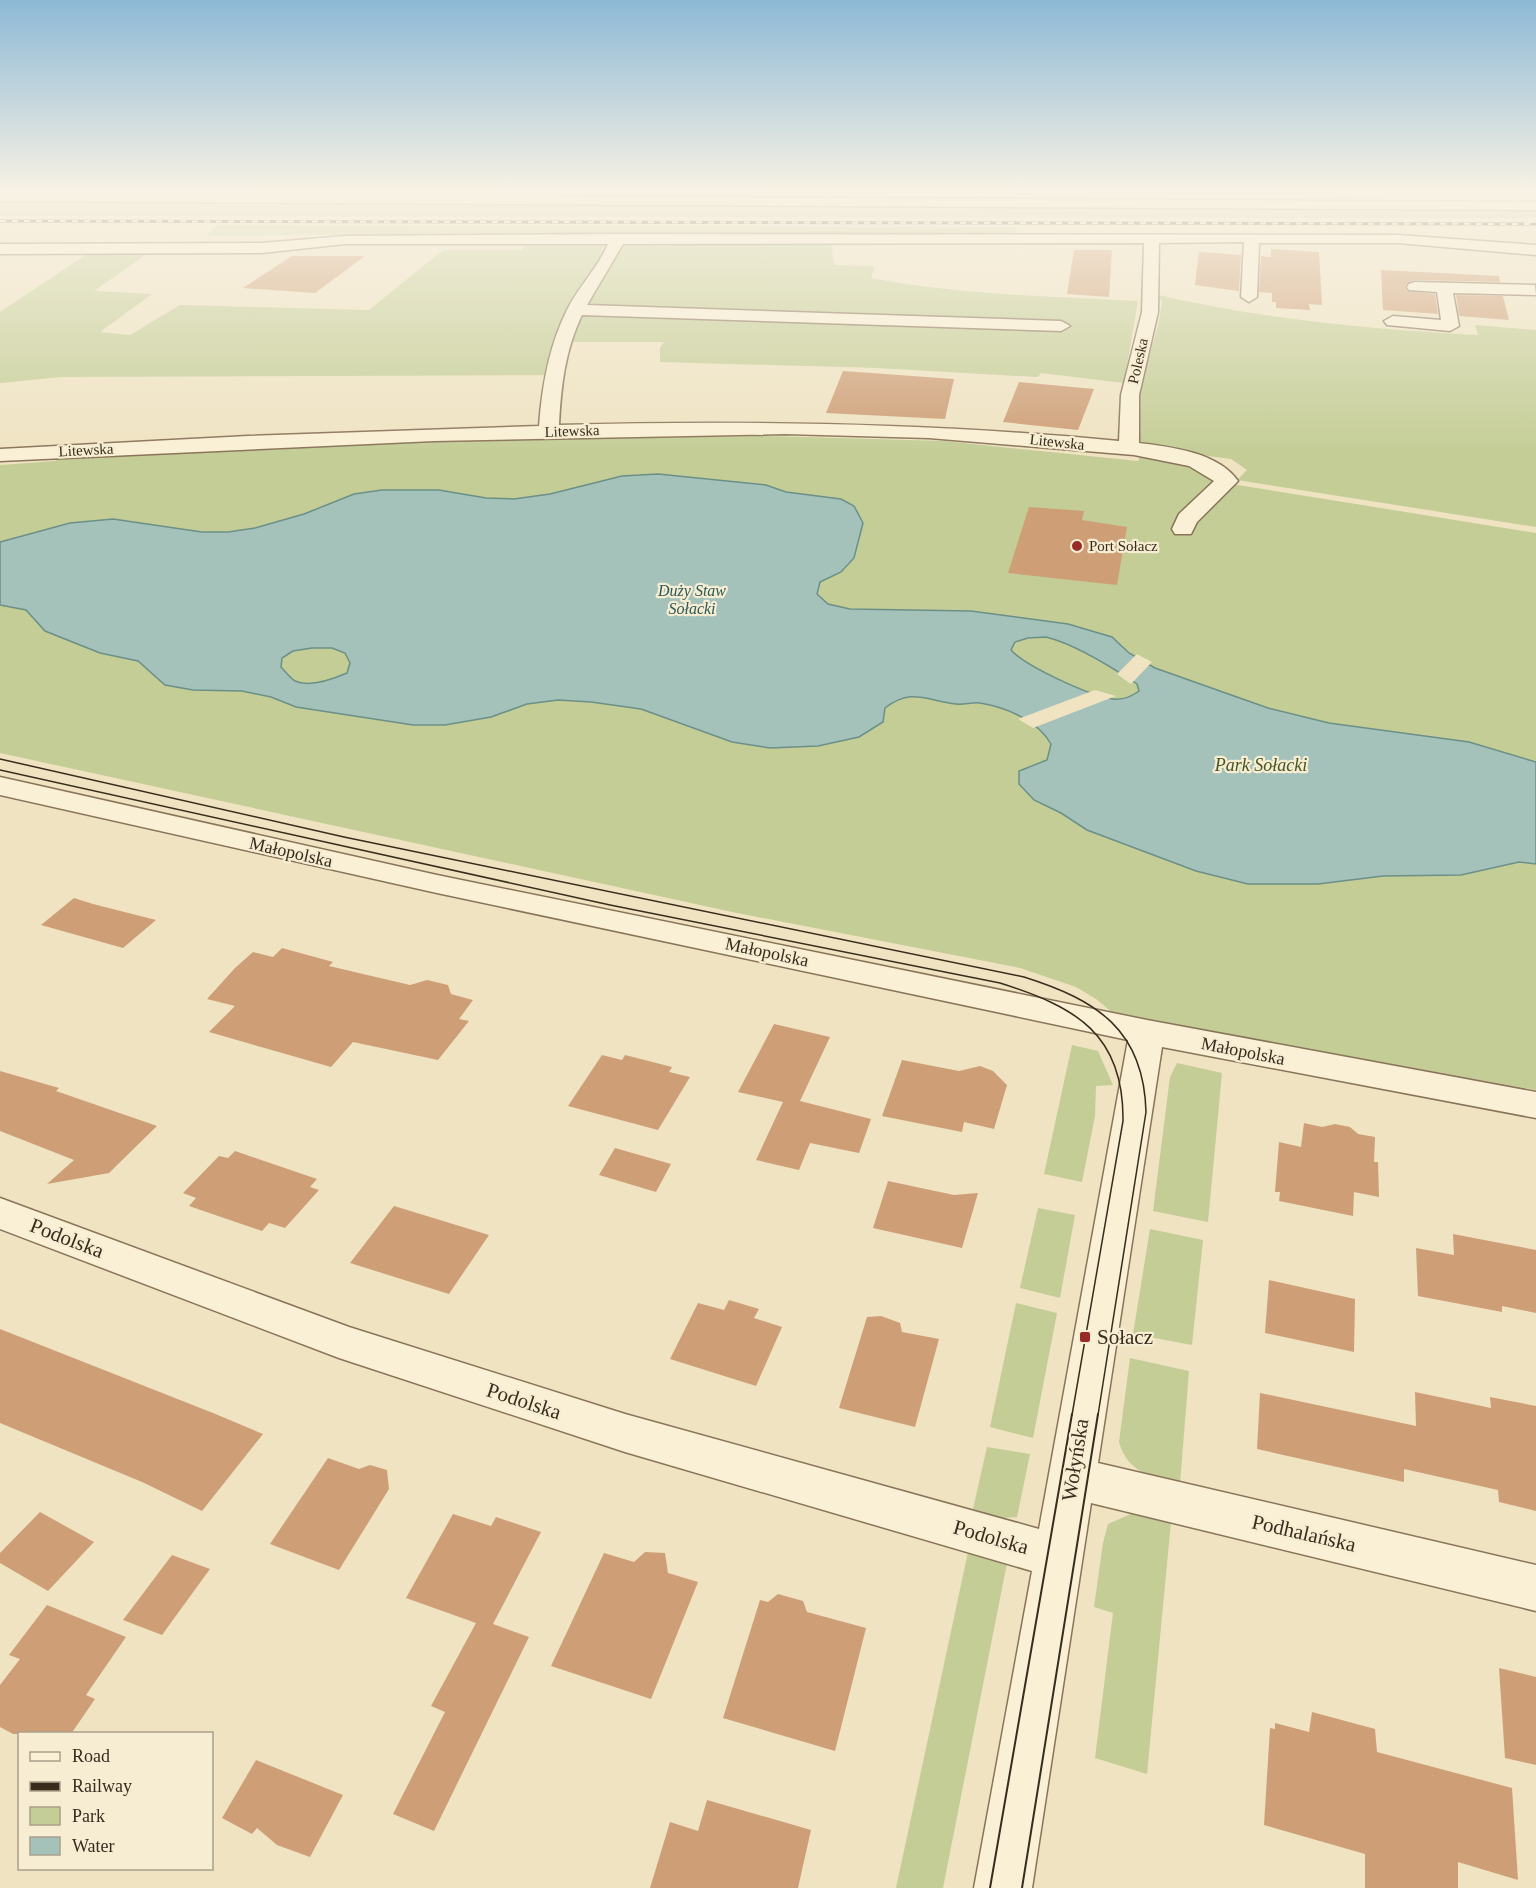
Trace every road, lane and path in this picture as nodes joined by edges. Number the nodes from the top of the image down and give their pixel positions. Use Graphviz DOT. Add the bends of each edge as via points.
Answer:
graph roads {
  1 [pos="593,279"];
  2 [pos="1151,279"];
  3 [pos="1250,279"];
  4 [pos="1415,287"];
  5 [pos="1444,288"];
  6 [pos="1535,290"];
  7 [pos="1249,297"];
  8 [pos="575,310"];
  9 [pos="1392,321"];
  10 [pos="1061,326"];
  11 [pos="549,431"];
  12 [pos="1136,451"];
  13 [pos="0,455"];
  14 [pos="1183,529"];
  15 [pos="0,786"];
  16 [pos="1147,1032"];
  17 [pos="1536,1105"];
  18 [pos="0,1213"];
  19 [pos="1072,1478"];
  20 [pos="1059,1557"];
  21 [pos="1536,1588"];
  22 [pos="1003,1888"];
  1 -- 8 [label="street"];
  2 -- 12 [label="street, Poleska" via="1150,312 1130,395"];
  3 -- 7 [label="street"];
  4 -- 5 [label="street"];
  5 -- 6 [label="street"];
  5 -- 9 [label="street" via="1450,326"];
  8 -- 10 [label="street"];
  8 -- 11 [label="street" via="561,342"];
  11 -- 12 [label="street, Litewska" via="732,426 857,428 990,435"];
  11 -- 13 [label="street, Litewska"];
  12 -- 14 [label="street, Litewska" via="1198,462 1218,471 1227,481 1187,519"];
  15 -- 16 [label="street, Małopolska" via="436,884"];
  16 -- 17 [label="street, Małopolska"];
  16 -- 19 [label="street, Wołyńska"];
  18 -- 20 [label="street, Podolska" via="339,1341 626,1433"];
  19 -- 20 [label="street, Wołyńska"];
  19 -- 21 [label="street, Podhalańska"];
  20 -- 22 [label="street, Wołyńska"];
}
